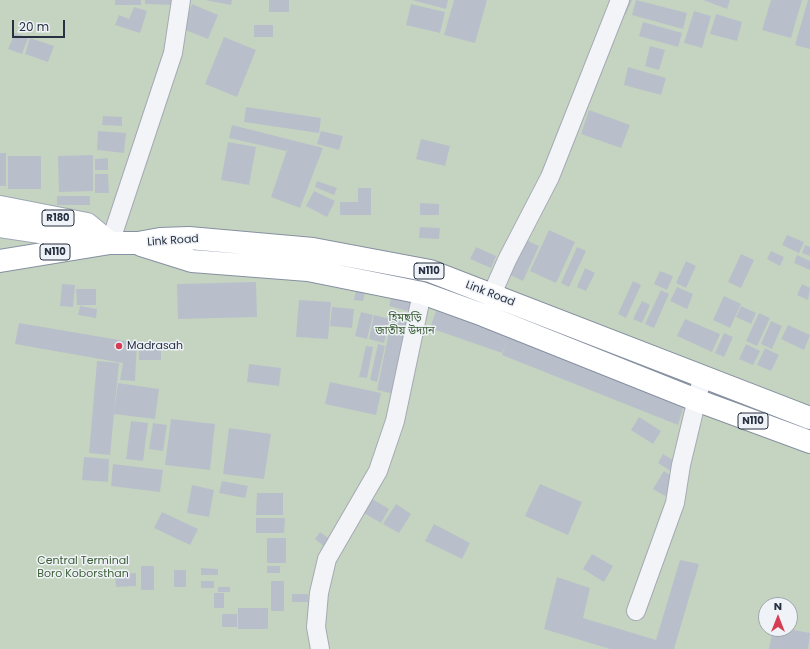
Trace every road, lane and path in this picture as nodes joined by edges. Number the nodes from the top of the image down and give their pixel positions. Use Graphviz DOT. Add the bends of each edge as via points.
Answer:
graph roads {
  1 [pos="181,0"];
  2 [pos="620,0"];
  3 [pos="0,207"];
  4 [pos="0,226"];
  5 [pos="110,243"];
  6 [pos="138,243"];
  7 [pos="0,262"];
  8 [pos="422,293"];
  9 [pos="492,294"];
  10 [pos="702,378"];
  11 [pos="696,400"];
  12 [pos="810,418"];
  13 [pos="810,442"];
  14 [pos="636,610"];
  15 [pos="320,649"];
  1 -- 5 [label="street" via="173,52"];
  2 -- 9 [label="street" via="550,177"];
  3 -- 5 [label="main road, R180" via="87,224"];
  4 -- 5 [label="main road, R180"];
  5 -- 6 [label="main road, N110"];
  5 -- 7 [label="main road, N110"];
  6 -- 8 [label="main road, Link Road / N110" via="192,261 308,270"];
  6 -- 9 [label="main road, Link Road / N110" via="189,238 312,249 430,271"];
  8 -- 11 [label="main road, Link Road / N110"];
  8 -- 15 [label="street" via="395,421 378,471 327,560 319,593 316,627"];
  9 -- 10 [label="main road, Link Road / N110"];
  10 -- 11 [label="street"];
  10 -- 12 [label="main road, Link Road / N110"];
  11 -- 13 [label="main road, Link Road / N110"];
  11 -- 14 [label="street" via="675,503"];
}
